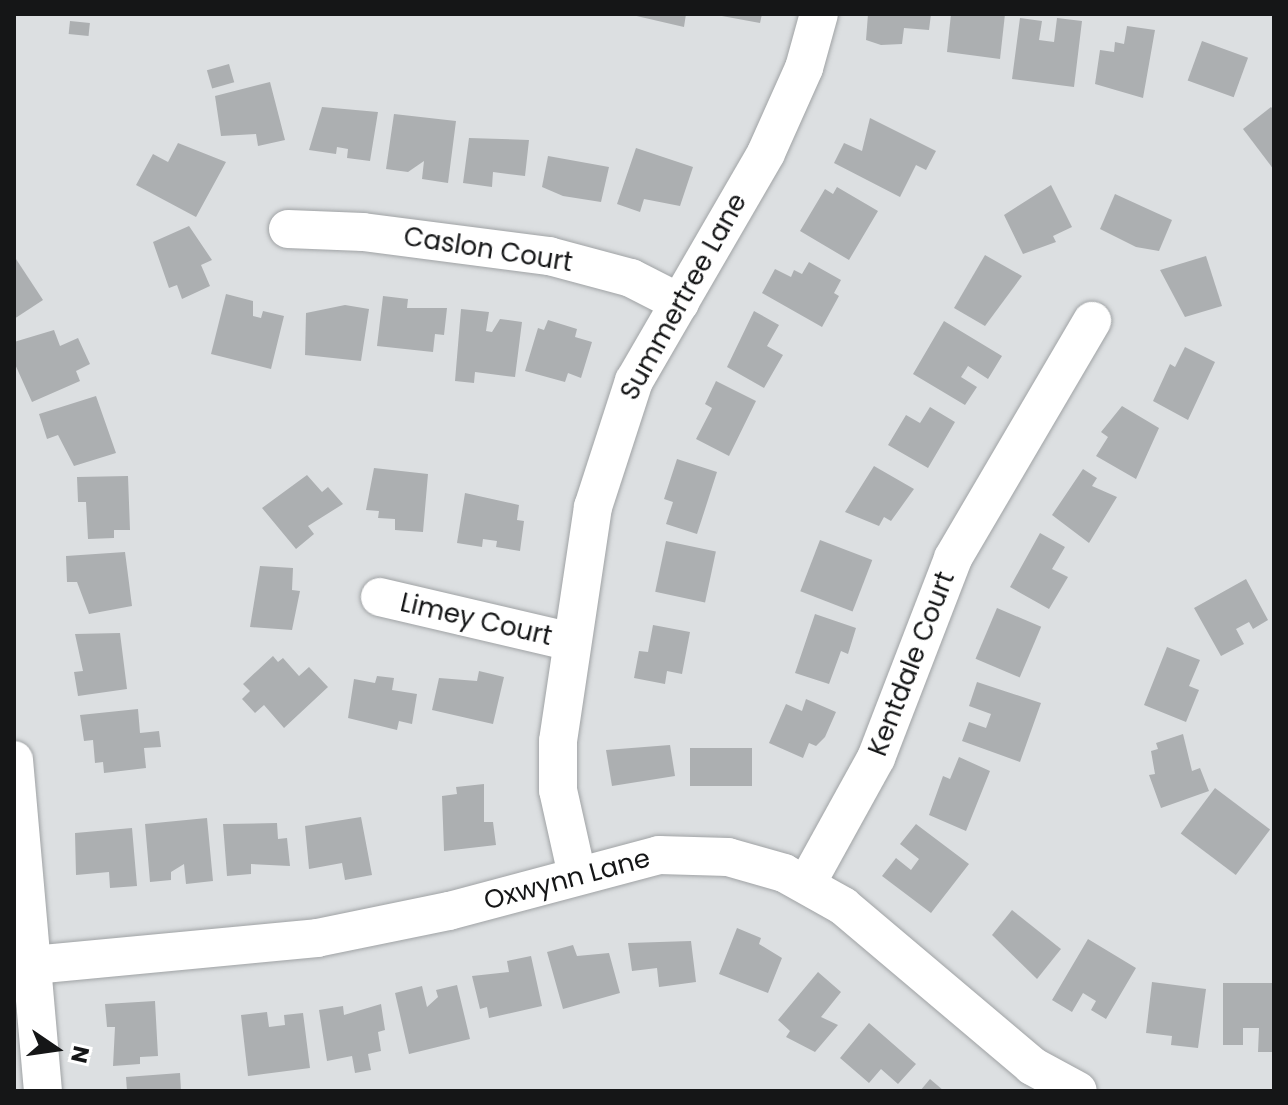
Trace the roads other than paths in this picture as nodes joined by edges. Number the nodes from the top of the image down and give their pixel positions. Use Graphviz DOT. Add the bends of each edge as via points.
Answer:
graph roads {
  1 [pos="819,14"];
  2 [pos="288,229"];
  3 [pos="680,303"];
  4 [pos="1092,321"];
  5 [pos="380,597"];
  6 [pos="572,642"];
  7 [pos="14,760"];
  8 [pos="577,875"];
  9 [pos="807,883"];
  10 [pos="33,965"];
  11 [pos="43,1091"];
  12 [pos="1078,1091"];
  1 -- 3 [label="street, Summertree Lane" via="804,68 766,153"];
  2 -- 3 [label="street, Caslon Court" via="363,232 549,256 631,278"];
  3 -- 6 [label="street, Summertree Lane" via="620,412 593,507"];
  4 -- 9 [label="street, Kentdale Court" via="953,558 876,758"];
  5 -- 6 [label="street, Limey Court"];
  6 -- 8 [label="street, Summertree Lane" via="558,741 558,790"];
  7 -- 10 [label="street"];
  8 -- 9 [label="street, Oxwynn Lane" via="682,854 750,862"];
  8 -- 10 [label="street, Oxwynn Lane" via="361,931"];
  9 -- 12 [label="street, Oxwynn Lane" via="843,906 1032,1066"];
  10 -- 11 [label="street"];
}
